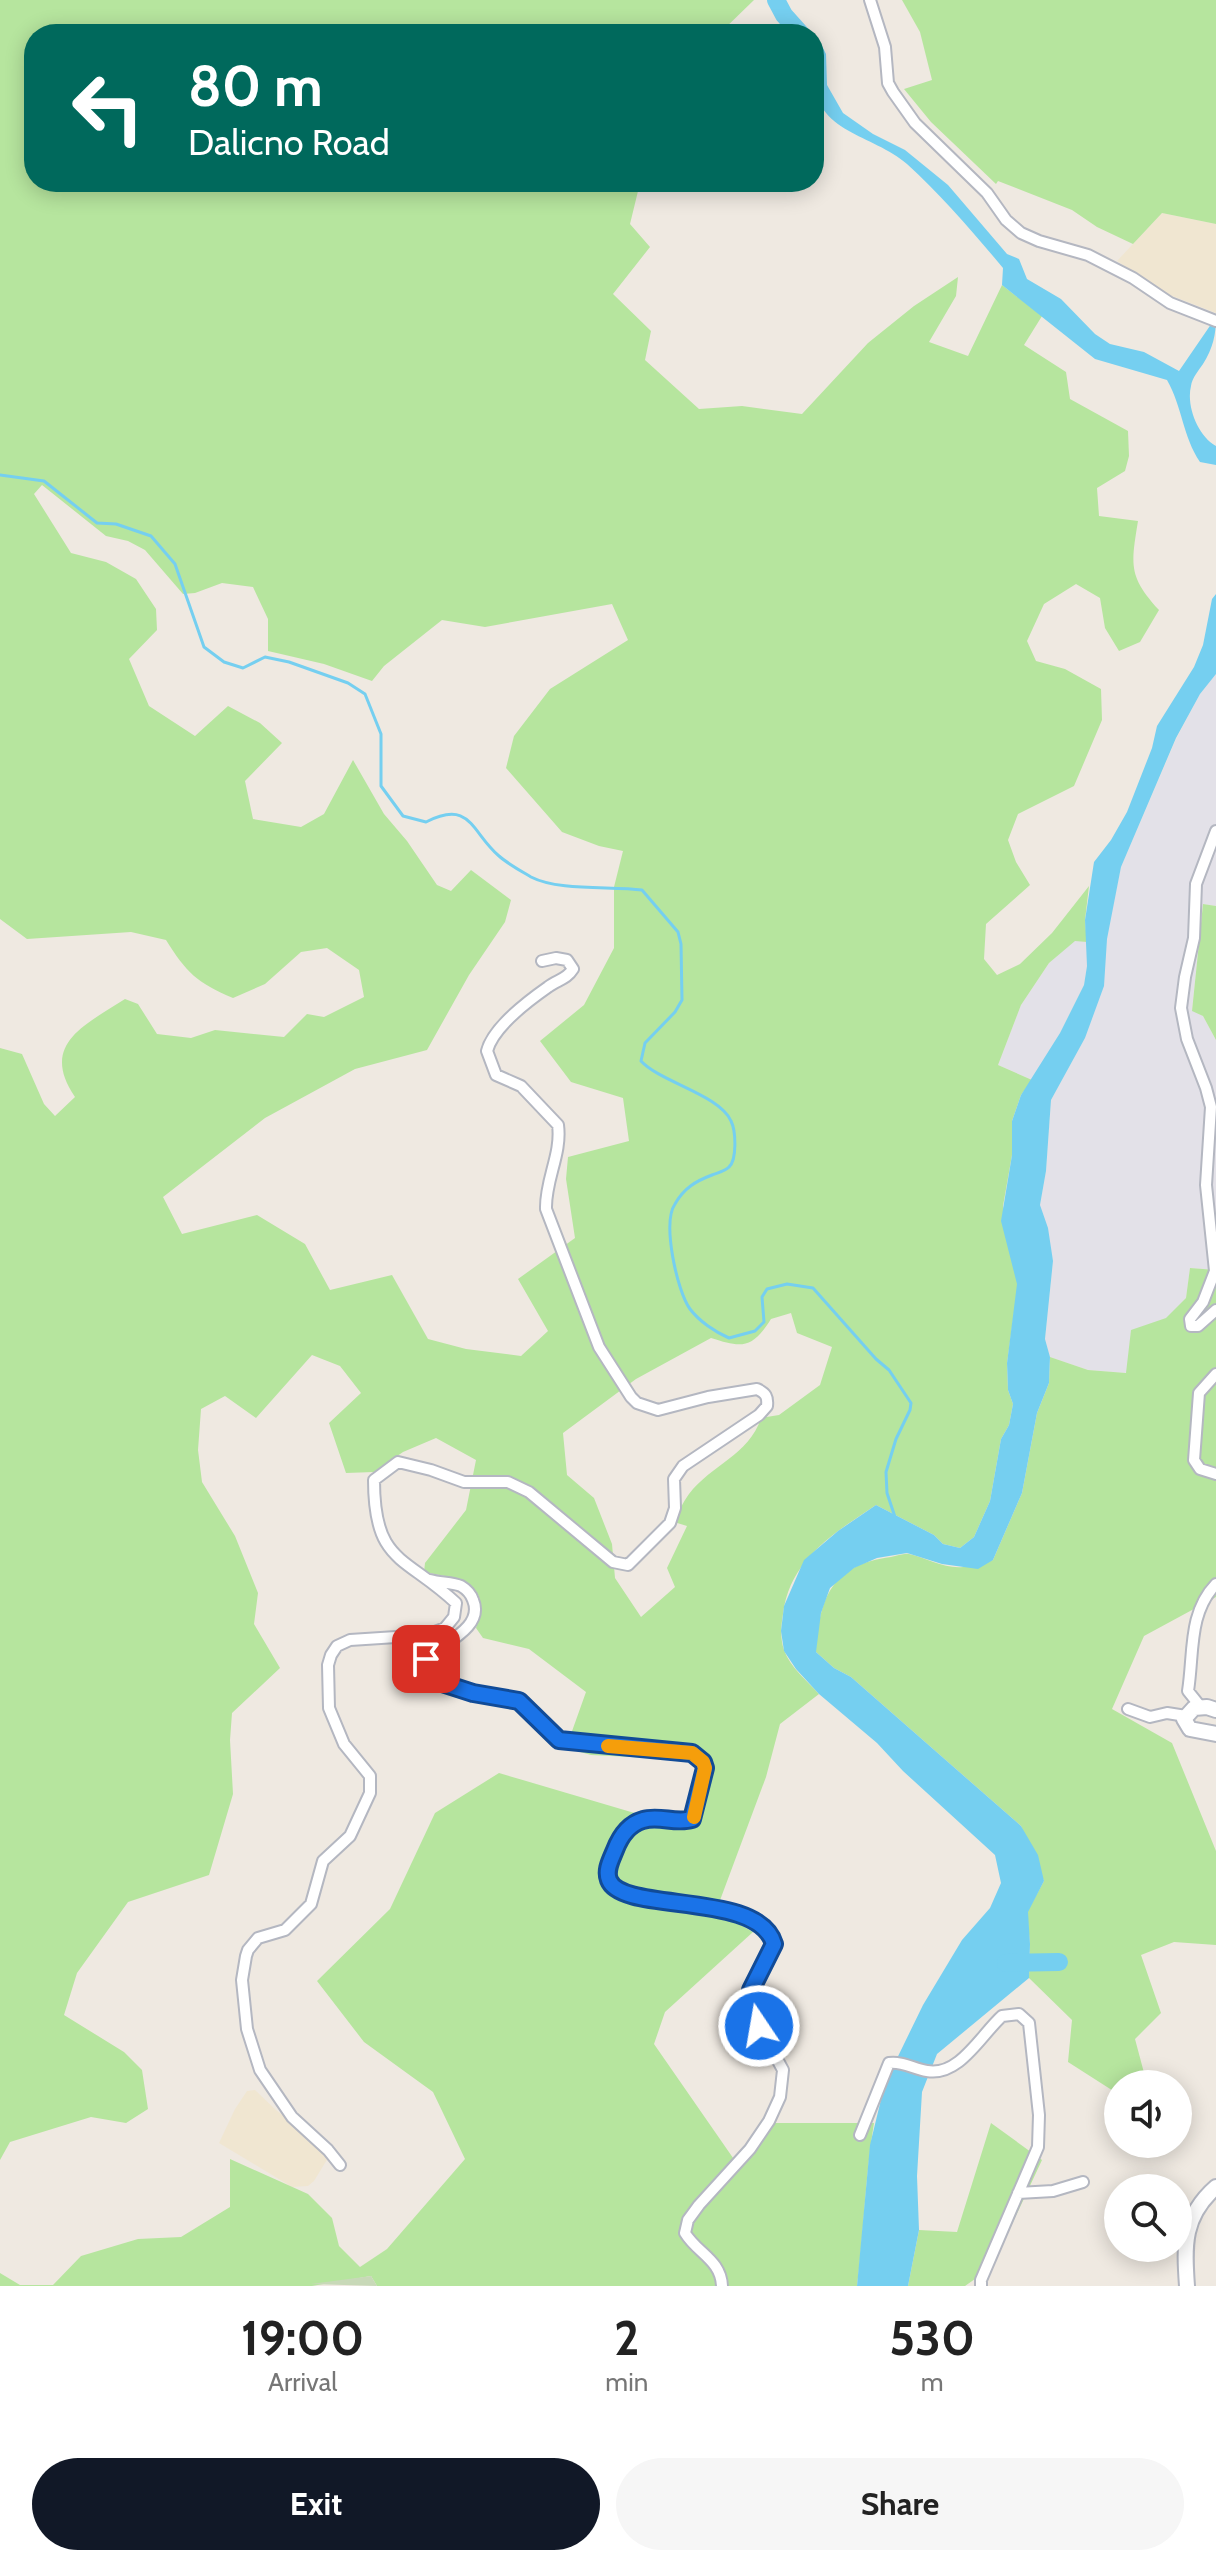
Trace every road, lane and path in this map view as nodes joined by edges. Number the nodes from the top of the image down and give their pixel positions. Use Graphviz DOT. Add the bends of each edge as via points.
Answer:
graph roads {
  1 [pos="870,0"];
  2 [pos="1215,320"];
  3 [pos="1216,831"];
  4 [pos="542,961"];
  5 [pos="1216,1310"];
  6 [pos="1216,1374"];
  7 [pos="1216,1474"];
  8 [pos="421,1576"];
  9 [pos="1216,1584"];
  10 [pos="1128,1709"];
  11 [pos="1193,1710"];
  12 [pos="1216,1710"];
  13 [pos="1216,1734"];
  14 [pos="860,2135"];
  15 [pos="340,2165"];
  16 [pos="1083,2182"];
  17 [pos="1216,2187"];
  18 [pos="1018,2193"];
  19 [pos="722,2286"];
  20 [pos="981,2286"];
  21 [pos="1187,2286"];
  1 -- 2 [label="street" via="893,92 915,123 987,193 1006,220 1021,233 1088,255 1170,303"];
  3 -- 5 [label="street" via="1196,884 1194,938 1181,1008 1211,1107 1206,1185 1215,1271 1191,1326"];
  4 -- 8 [label="street" via="567,960 573,969 509,1019 487,1051 498,1077 521,1086 558,1125 546,1209 599,1347 637,1403 658,1410 757,1389 768,1398 767,1406 683,1466 674,1479 670,1523 628,1565 613,1562 529,1492 508,1482 464,1482 398,1462 374,1480 374,1506 386,1542"];
  6 -- 7 [label="street" via="1199,1393 1194,1460 1200,1469"];
  8 -- 15 [label="street" via="456,1603 445,1628 427,1635 350,1640 331,1655 329,1708 344,1744 370,1776 370,1793 350,1836 323,1861 311,1904 290,1927 255,1940 242,1980 247,2029 260,2070 292,2117"];
  8 -- 19 [label="street" via="460,1585 476,1607 463,1632 426,1659 425,1668 436,1680 519,1701 559,1740 692,1753 703,1762 692,1819 635,1824 621,1837 608,1877 625,1893 747,1918 774,1941 749,2001 783,2070 780,2097 750,2149 699,2205 685,2233 717,2266"];
  9 -- 11 [label="street" via="1196,1614 1188,1691"];
  10 -- 11 [label="street" via="1150,1717"];
  11 -- 12 [label="main road"];
  11 -- 13 [label="main road" via="1186,1725"];
  14 -- 18 [label="street" via="889,2063 942,2072 1002,2016 1019,2014 1029,2023 1039,2133"];
  16 -- 18 [label="street"];
  17 -- 21 [label="main road" via="1192,2216 1185,2252"];
  18 -- 20 [label="street"];
}
